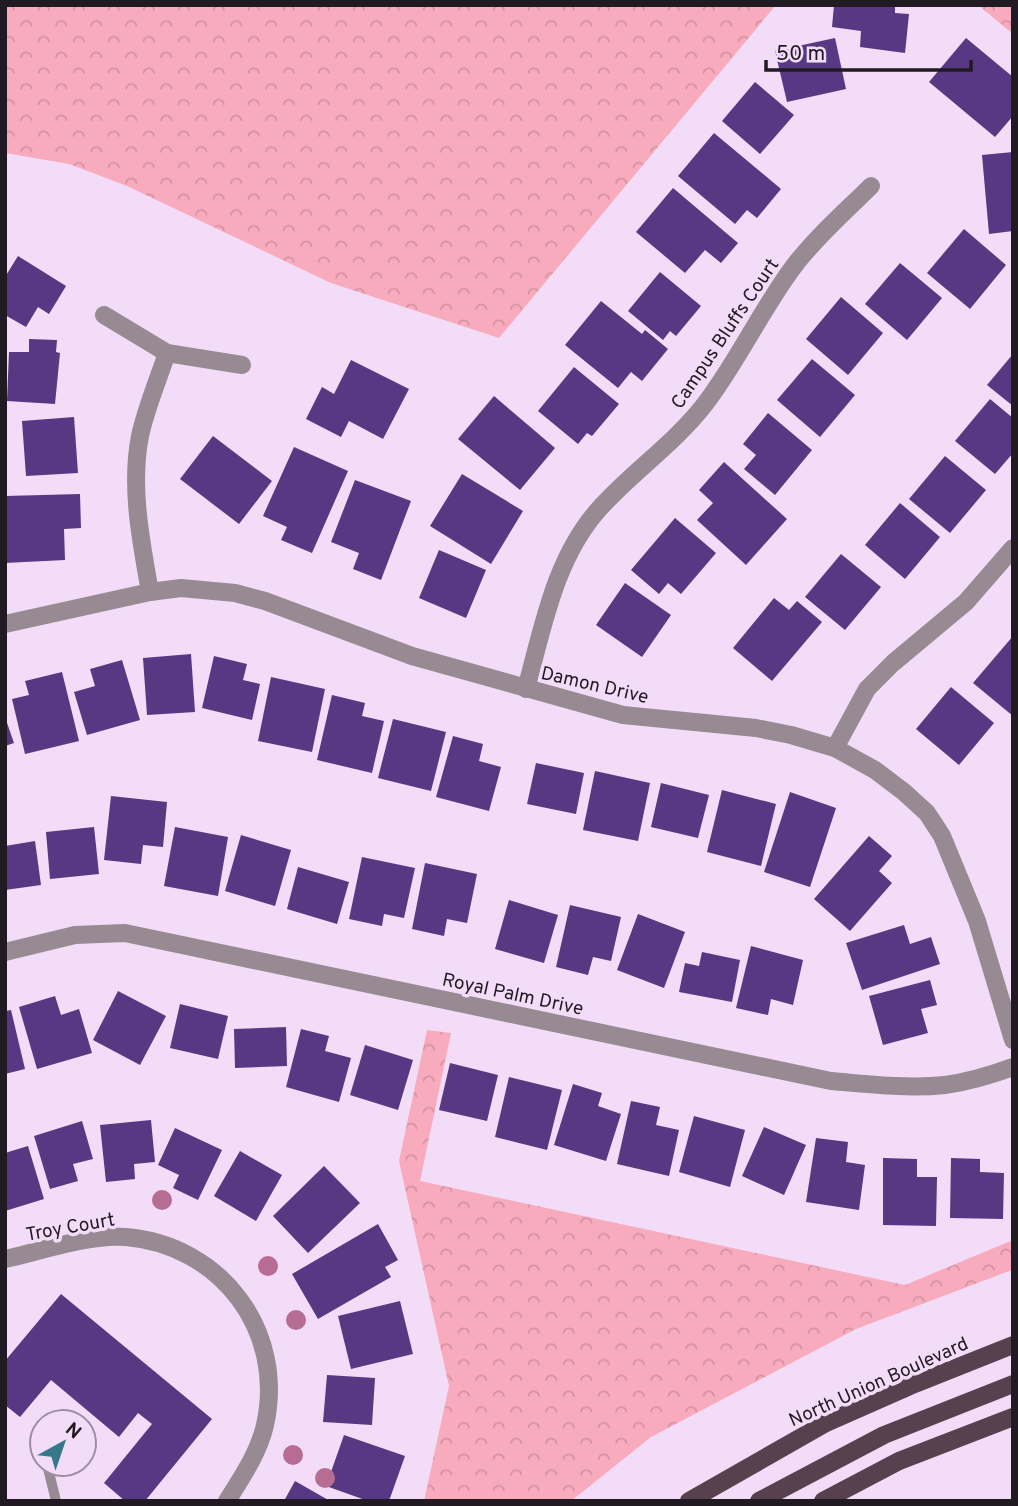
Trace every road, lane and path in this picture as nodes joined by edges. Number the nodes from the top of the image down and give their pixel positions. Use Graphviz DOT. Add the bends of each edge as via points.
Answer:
graph roads {
  1 [pos="871,186"];
  2 [pos="104,316"];
  3 [pos="167,353"];
  4 [pos="242,365"];
  5 [pos="1013,548"];
  6 [pos="150,592"];
  7 [pos="5,624"];
  8 [pos="526,689"];
  9 [pos="835,748"];
  10 [pos="5,951"];
  11 [pos="1013,1040"];
  12 [pos="1013,1067"];
  13 [pos="5,1259"];
  14 [pos="1013,1345"];
  15 [pos="1013,1384"];
  16 [pos="1013,1417"];
  17 [pos="50,1478"];
  18 [pos="55,1501"];
  19 [pos="227,1501"];
  20 [pos="689,1501"];
  21 [pos="759,1501"];
  22 [pos="823,1501"];
  1 -- 8 [label="street, Campus Bluffs Court" via="792,268 703,406 598,509 580,534 550,600"];
  2 -- 3 [label="street"];
  3 -- 4 [label="street"];
  3 -- 6 [label="street" via="140,437 137,471 139,531"];
  5 -- 9 [label="street" via="966,602 867,689"];
  6 -- 7 [label="street, Damon Drive"];
  6 -- 8 [label="street, Damon Drive" via="190,588 235,593 412,656"];
  8 -- 9 [label="street, Damon Drive" via="623,715 756,728"];
  9 -- 11 [label="street, Damon Drive" via="904,792 927,813 942,836 977,921"];
  10 -- 12 [label="street, Royal Palm Drive" via="75,935 125,933 842,1082 944,1085"];
  13 -- 19 [label="street, Troy Court" via="123,1237 181,1251 228,1285 261,1336 270,1398 254,1456"];
  14 -- 20 [label="main road, North Union Boulevard" via="826,1423"];
  15 -- 21 [label="main road" via="884,1435"];
  16 -- 22 [label="main road" via="899,1461"];
  17 -- 18 [label="lane"];
}
